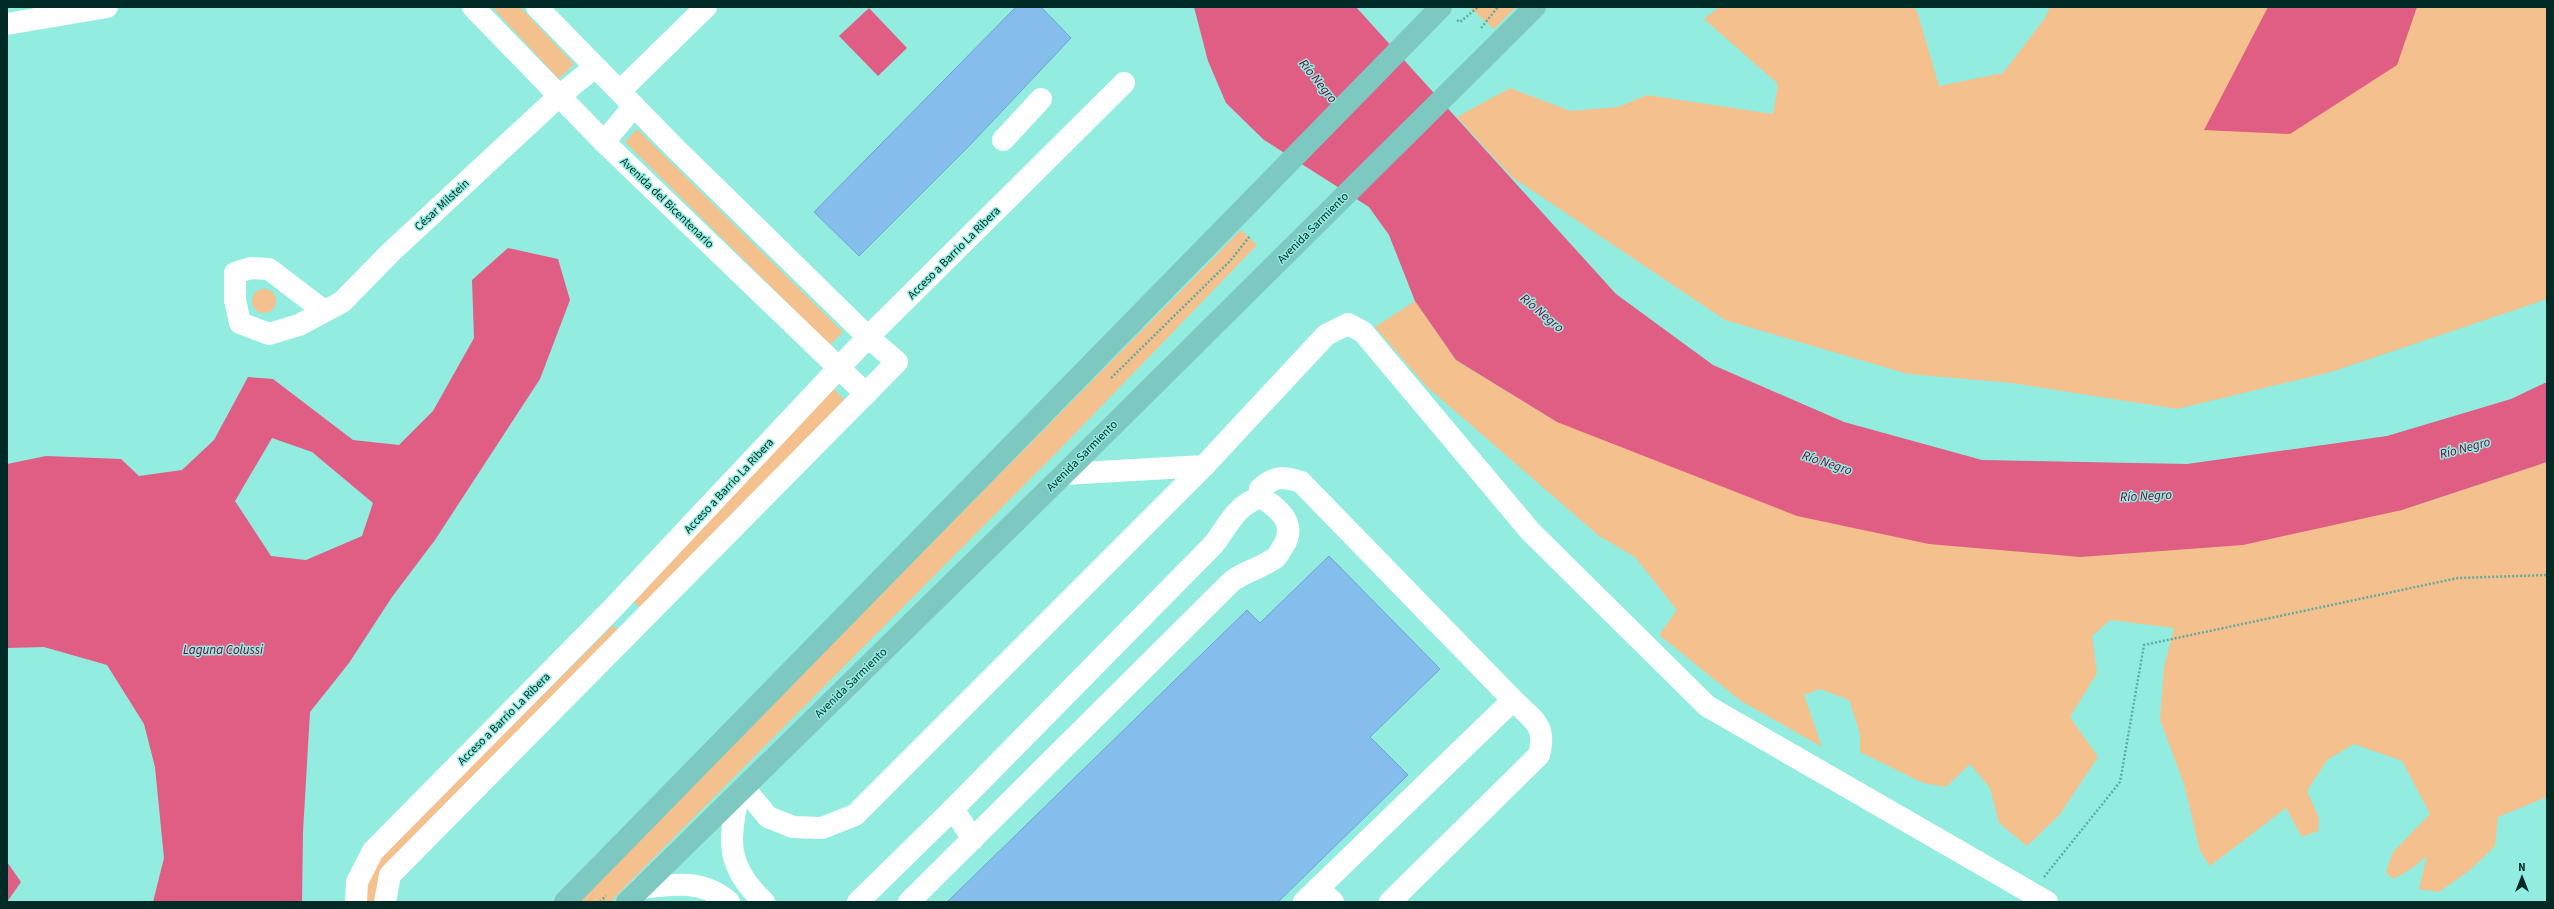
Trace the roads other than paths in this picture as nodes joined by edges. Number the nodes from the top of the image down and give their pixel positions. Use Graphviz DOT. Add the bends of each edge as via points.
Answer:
graph roads {
  1 [pos="107,7"];
  2 [pos="473,7"];
  3 [pos="538,7"];
  4 [pos="706,7"];
  5 [pos="1535,7"];
  6 [pos="1448,13"];
  7 [pos="7,24"];
  8 [pos="595,67"];
  9 [pos="1124,83"];
  10 [pos="558,97"];
  11 [pos="627,99"];
  12 [pos="1042,99"];
  13 [pos="1003,140"];
  14 [pos="604,142"];
  15 [pos="324,311"];
  16 [pos="868,337"];
  17 [pos="840,369"];
  18 [pos="866,394"];
  19 [pos="1204,466"];
  20 [pos="1064,474"];
  21 [pos="1261,496"];
  22 [pos="613,608"];
  23 [pos="638,626"];
  24 [pos="1513,700"];
  25 [pos="741,790"];
  26 [pos="953,809"];
  27 [pos="973,839"];
  28 [pos="634,895"];
  29 [pos="1318,897"];
  30 [pos="2039,897"];
  31 [pos="356,902"];
  32 [pos="385,902"];
  33 [pos="565,902"];
  34 [pos="729,902"];
  35 [pos="764,902"];
  36 [pos="858,902"];
  37 [pos="909,902"];
  38 [pos="1390,902"];
  1 -- 7 [label="street"];
  2 -- 10 [label="street, Avenida del Bicentenario"];
  3 -- 8 [label="street"];
  4 -- 11 [label="street"];
  5 -- 20 [label="main road, Avenida Sarmiento"];
  6 -- 33 [label="main road" via="1246,208"];
  8 -- 10 [label="street, César Milstein"];
  8 -- 11 [label="street"];
  9 -- 16 [label="street, Acceso a Barrio La Ribera"];
  10 -- 14 [label="street, Avenida del Bicentenario"];
  10 -- 15 [label="street, César Milstein" via="391,252 342,302"];
  11 -- 14 [label="street"];
  11 -- 16 [label="street"];
  12 -- 13 [label="street"];
  14 -- 17 [label="street, Avenida del Bicentenario"];
  16 -- 17 [label="street, Acceso a Barrio La Ribera"];
  16 -- 18 [label="street" via="897,362"];
  17 -- 18 [label="street, Avenida del Bicentenario"];
  17 -- 22 [label="street, Acceso a Barrio La Ribera"];
  18 -- 23 [label="street"];
  19 -- 20 [label="street"];
  19 -- 25 [label="street" via="855,815 822,828 793,827 768,817"];
  19 -- 30 [label="street" via="1326,335 1348,324 1358,329 1530,531 1707,706"];
  20 -- 25 [label="main road, Avenida Sarmiento"];
  21 -- 24 [label="street" via="1260,489 1270,480 1287,478 1301,482"];
  21 -- 26 [label="street" via="1247,501 1235,512 1214,544"];
  21 -- 27 [label="street" via="1282,513 1289,525 1286,541 1277,556 1262,566 1246,570 1232,581"];
  22 -- 23 [label="street"];
  22 -- 31 [label="street, Acceso a Barrio La Ribera" via="373,851 357,882"];
  23 -- 32 [label="street" via="390,874"];
  24 -- 29 [label="street"];
  24 -- 38 [label="street" via="1539,726 1543,740 1539,755"];
  25 -- 28 [label="main road, Avenida Sarmiento"];
  25 -- 35 [label="street" via="732,822 732,850 737,869 747,886"];
  26 -- 27 [label="street"];
  26 -- 36 [label="street"];
  27 -- 37 [label="street"];
  28 -- 34 [label="street" via="679,883 706,887"];
}
